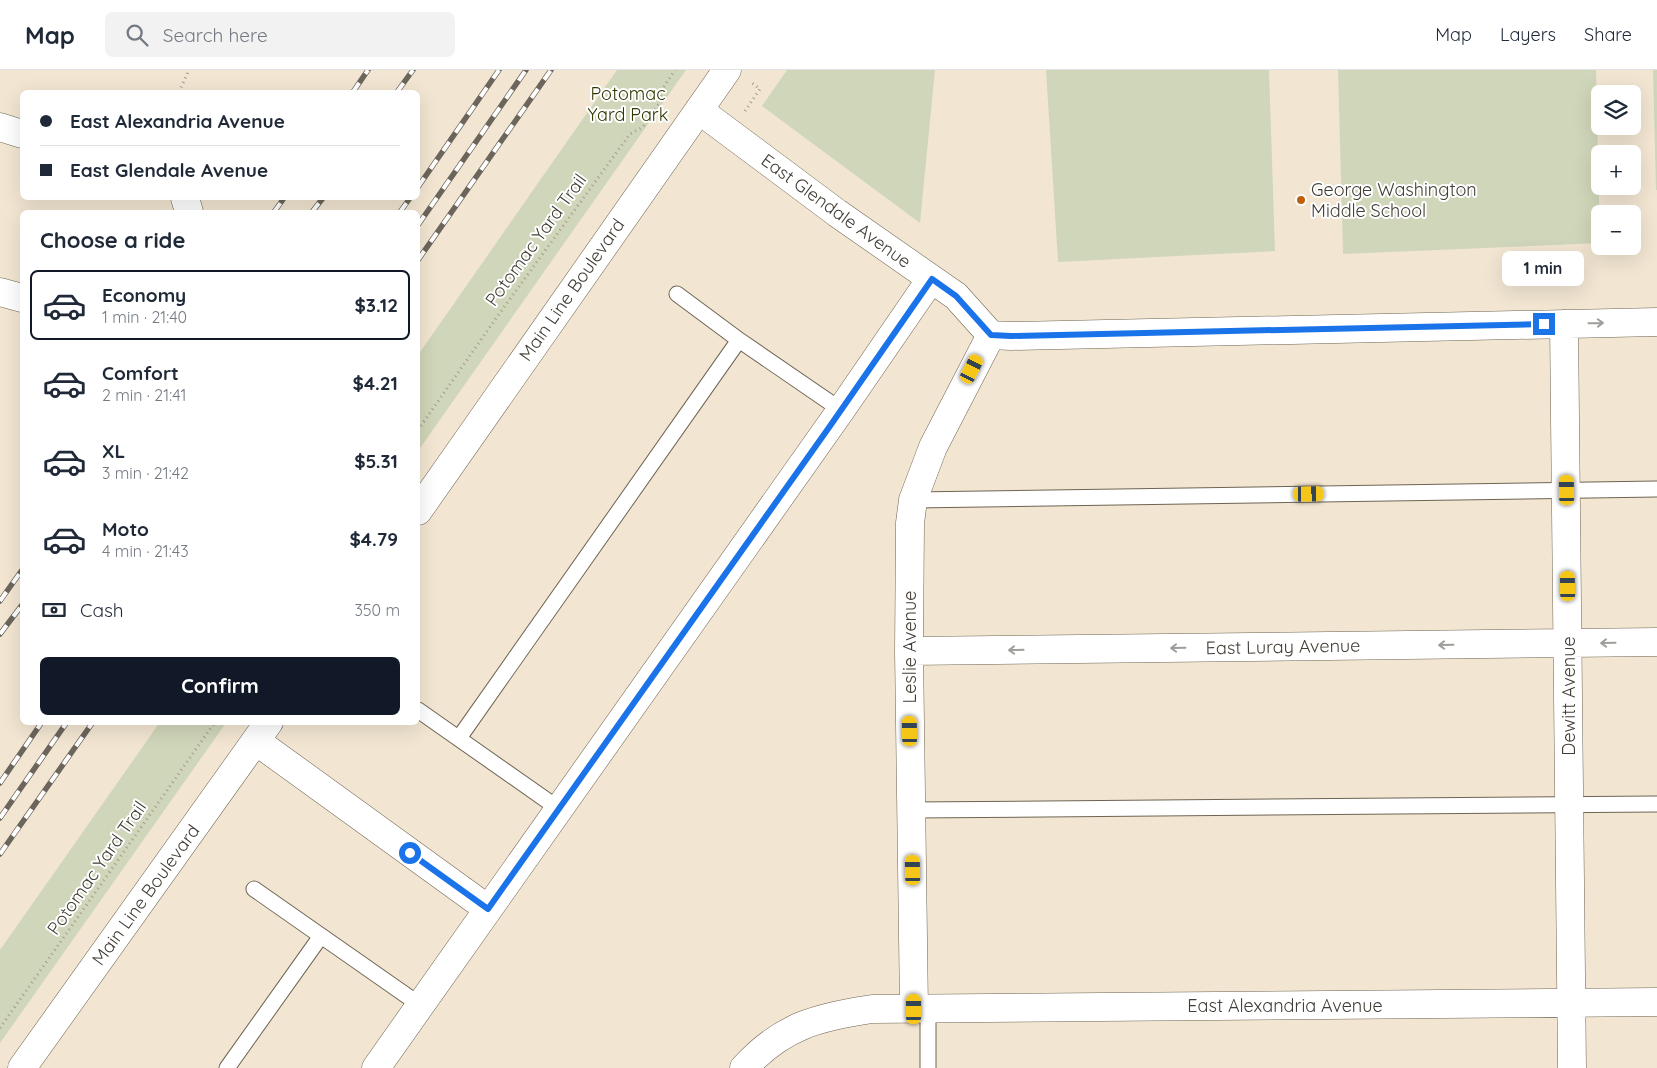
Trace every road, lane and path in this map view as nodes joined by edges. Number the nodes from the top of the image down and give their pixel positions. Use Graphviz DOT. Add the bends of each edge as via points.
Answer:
graph roads {
  1 [pos="189,70"];
  2 [pos="675,70"];
  3 [pos="736,75"];
  4 [pos="180,90"];
  5 [pos="698,110"];
  6 [pos="0,128"];
  7 [pos="20,133"];
  8 [pos="730,134"];
  9 [pos="932,279"];
  10 [pos="0,292"];
  11 [pos="677,294"];
  12 [pos="20,297"];
  13 [pos="1657,322"];
  14 [pos="1564,324"];
  15 [pos="739,340"];
  16 [pos="986,344"];
  17 [pos="841,410"];
  18 [pos="420,427"];
  19 [pos="1657,489"];
  20 [pos="1567,490"];
  21 [pos="913,500"];
  22 [pos="420,508"];
  23 [pos="1657,642"];
  24 [pos="1569,643"];
  25 [pos="909,651"];
  26 [pos="420,711"];
  27 [pos="213,725"];
  28 [pos="263,732"];
  29 [pos="458,738"];
  30 [pos="1570,804"];
  31 [pos="1657,804"];
  32 [pos="558,809"];
  33 [pos="912,810"];
  34 [pos="254,889"];
  35 [pos="488,909"];
  36 [pos="321,936"];
  37 [pos="1657,1002"];
  38 [pos="1571,1004"];
  39 [pos="420,1005"];
  40 [pos="921,1009"];
  41 [pos="0,1028"];
  42 [pos="22,1068"];
  43 [pos="228,1068"];
  44 [pos="376,1068"];
  45 [pos="744,1068"];
  46 [pos="928,1068"];
  47 [pos="1572,1068"];
  1 -- 4 [label="path"];
  2 -- 18 [label="path, Potomac Yard Trail" via="661,91 659,104 649,119 643,127 630,134"];
  3 -- 5 [label="street, Main Line Boulevard"];
  3 -- 8 [label="path" via="760,88"];
  5 -- 8 [label="street, East Glendale Avenue"];
  5 -- 22 [label="street, Main Line Boulevard"];
  6 -- 7 [label="street"];
  8 -- 9 [label="street, East Glendale Avenue"];
  9 -- 16 [label="street, East Glendale Avenue" via="956,296"];
  9 -- 17 [label="street"];
  10 -- 12 [label="street"];
  11 -- 15 [label="lane"];
  14 -- 13 [label="street, one-way"];
  14 -- 16 [label="street" via="1011,336"];
  14 -- 20 [label="street, Dewitt Avenue"];
  15 -- 17 [label="lane"];
  15 -- 29 [label="lane"];
  16 -- 21 [label="street, Leslie Avenue" via="933,447"];
  17 -- 32 [label="street"];
  19 -- 20 [label="lane"];
  20 -- 21 [label="lane"];
  20 -- 24 [label="street, Dewitt Avenue"];
  21 -- 25 [label="street, Leslie Avenue" via="909,542"];
  23 -- 24 [label="street, East Luray Avenue, one-way"];
  24 -- 25 [label="street, East Luray Avenue, one-way"];
  24 -- 30 [label="street, Dewitt Avenue"];
  25 -- 33 [label="street, Leslie Avenue"];
  26 -- 29 [label="lane"];
  27 -- 41 [label="path, Potomac Yard Trail"];
  28 -- 35 [label="street"];
  28 -- 42 [label="street, Main Line Boulevard"];
  29 -- 32 [label="lane"];
  30 -- 31 [label="lane"];
  30 -- 33 [label="lane"];
  30 -- 38 [label="street, Dewitt Avenue"];
  32 -- 35 [label="street"];
  33 -- 40 [label="street, Leslie Avenue"];
  34 -- 36 [label="lane"];
  35 -- 39 [label="street"];
  36 -- 39 [label="lane"];
  36 -- 43 [label="lane"];
  37 -- 38 [label="street, East Alexandria Avenue"];
  38 -- 40 [label="street, East Alexandria Avenue"];
  38 -- 47 [label="street, Dewitt Avenue"];
  39 -- 44 [label="street"];
  40 -- 45 [label="street" via="872,1009 805,1024 787,1032"];
  40 -- 46 [label="lane"];
}
